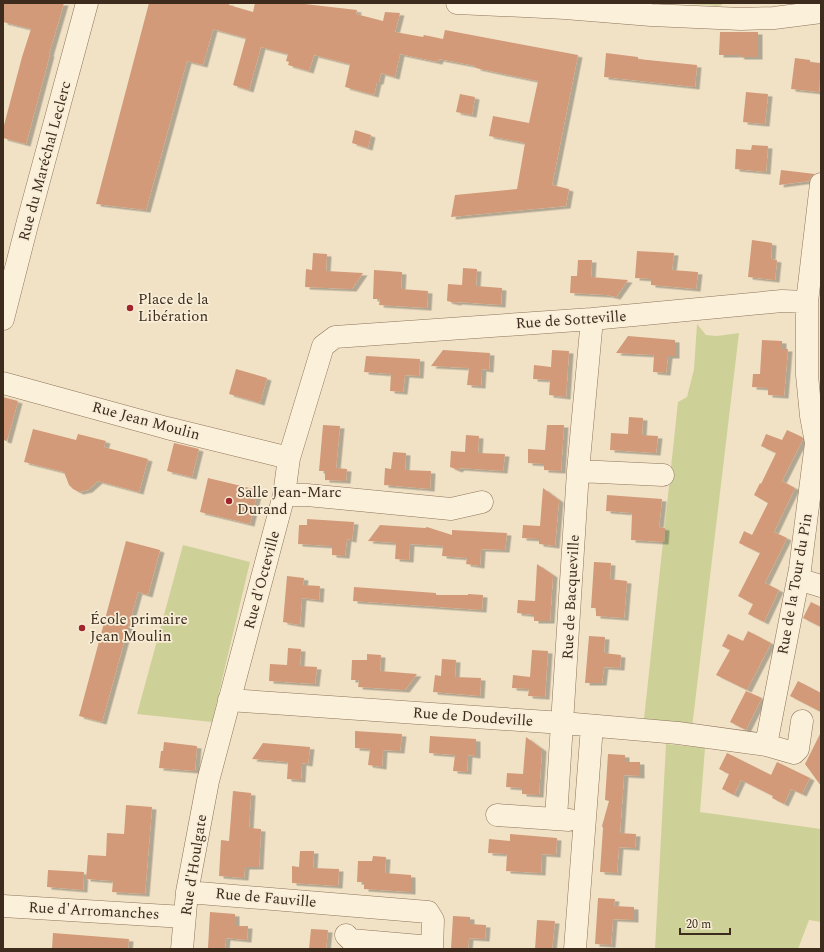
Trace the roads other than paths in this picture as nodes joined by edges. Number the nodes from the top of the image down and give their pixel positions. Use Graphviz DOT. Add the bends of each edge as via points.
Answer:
graph roads {
  1 [pos="87,3"];
  2 [pos="457,3"];
  3 [pos="489,4"];
  4 [pos="589,6"];
  5 [pos="795,9"];
  6 [pos="740,11"];
  7 [pos="821,12"];
  8 [pos="821,184"];
  9 [pos="807,302"];
  10 [pos="3,319"];
  11 [pos="592,319"];
  12 [pos="335,337"];
  13 [pos="3,383"];
  14 [pos="289,458"];
  15 [pos="578,471"];
  16 [pos="663,475"];
  17 [pos="284,496"];
  18 [pos="482,502"];
  19 [pos="798,579"];
  20 [pos="821,586"];
  21 [pos="229,700"];
  22 [pos="802,721"];
  23 [pos="563,723"];
  24 [pos="592,726"];
  25 [pos="766,744"];
  26 [pos="208,781"];
  27 [pos="496,815"];
  28 [pos="556,818"];
  29 [pos="584,821"];
  30 [pos="187,892"];
  31 [pos="346,905"];
  32 [pos="3,906"];
  33 [pos="184,917"];
  34 [pos="343,942"];
  35 [pos="432,948"];
  36 [pos="182,949"];
  37 [pos="575,949"];
  1 -- 10 [label="street, Rue du Maréchal Leclerc"];
  2 -- 3 [label="street"];
  3 -- 4 [label="street"];
  4 -- 6 [label="street" via="650,15"];
  5 -- 6 [label="street" via="774,18"];
  5 -- 7 [label="street"];
  8 -- 9 [label="street, Rue de la Tour du Pin"];
  9 -- 11 [label="street, Rue de Sotteville" via="782,301"];
  9 -- 19 [label="street, Rue de la Tour du Pin" via="807,375 816,443"];
  11 -- 12 [label="street, Rue de Sotteville"];
  11 -- 15 [label="street, Rue de Bacqueville"];
  12 -- 14 [label="street, Rue d'Octeville" via="323,346"];
  13 -- 14 [label="street, Rue Jean Moulin"];
  14 -- 17 [label="street, Rue d'Octeville"];
  15 -- 16 [label="street"];
  15 -- 23 [label="street, Rue de Bacqueville"];
  17 -- 18 [label="street" via="307,495 451,509"];
  17 -- 21 [label="street, Rue d'Octeville"];
  19 -- 20 [label="street"];
  19 -- 25 [label="street, Rue de la Tour du Pin"];
  21 -- 23 [label="street, Rue de Doudeville"];
  21 -- 26 [label="street, Rue d'Octeville"];
  22 -- 25 [label="street" via="798,749 794,753"];
  23 -- 24 [label="street, Rue de Doudeville"];
  23 -- 28 [label="street, Rue de Bacqueville"];
  24 -- 25 [label="street, Rue de Doudeville"];
  24 -- 29 [label="street"];
  26 -- 30 [label="street, Rue d'Houlgate"];
  27 -- 28 [label="street"];
  28 -- 29 [label="street"];
  29 -- 37 [label="street"];
  30 -- 31 [label="street, Rue de Fauville"];
  30 -- 33 [label="street, Rue d'Houlgate"];
  31 -- 34 [label="street, Rue de Fauville"];
  31 -- 35 [label="street, Rue de Fauville" via="428,912 433,920"];
  32 -- 33 [label="street, Rue d'Arromanches"];
  33 -- 36 [label="street, Rue d'Houlgate"];
  34 -- 35 [label="street, Rue de Fauville" via="351,940"];
}
